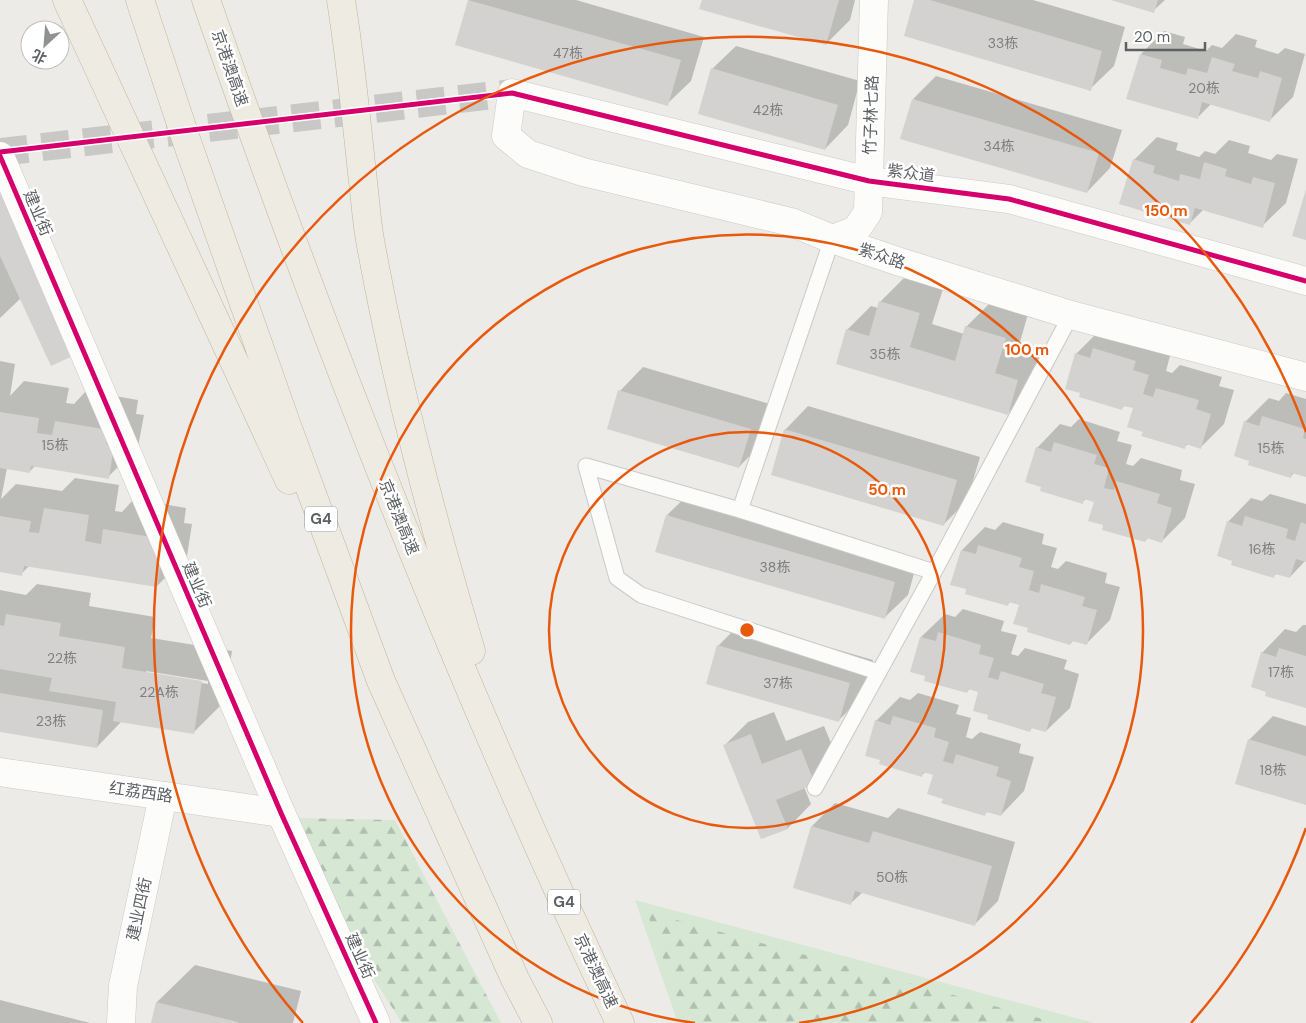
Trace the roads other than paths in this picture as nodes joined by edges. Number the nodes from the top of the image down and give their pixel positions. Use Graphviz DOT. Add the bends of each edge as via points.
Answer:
graph roads {
  1 [pos="67,0"];
  2 [pos="140,0"];
  3 [pos="206,0"];
  4 [pos="341,0"];
  5 [pos="874,0"];
  6 [pos="512,93"];
  7 [pos="0,156"];
  8 [pos="869,181"];
  9 [pos="832,239"];
  10 [pos="1306,281"];
  11 [pos="1071,315"];
  12 [pos="1306,377"];
  13 [pos="740,510"];
  14 [pos="934,572"];
  15 [pos="878,672"];
  16 [pos="381,682"];
  17 [pos="0,772"];
  18 [pos="509,780"];
  19 [pos="815,788"];
  20 [pos="163,796"];
  21 [pos="281,814"];
  22 [pos="122,1023"];
  23 [pos="376,1023"];
  24 [pos="538,1023"];
  25 [pos="620,1023"];
  1 -- 16 [label="highway"];
  2 -- 16 [label="highway, G4" via="186,142"];
  3 -- 18 [label="highway, 京港澳高速 / G4" via="333,350"];
  4 -- 18 [label="highway" via="370,238 405,408 441,550"];
  5 -- 8 [label="street, 竹子林七路"];
  6 -- 8 [label="street, 紫众道"];
  6 -- 9 [label="street, 紫众路" via="506,136 528,154 583,172 791,222"];
  7 -- 21 [label="street, 建业街"];
  8 -- 9 [label="street, 竹子林七路" via="868,212 856,230"];
  8 -- 10 [label="street, 紫众道" via="1009,199"];
  9 -- 11 [label="street, 紫众路"];
  9 -- 13 [label="lane"];
  11 -- 12 [label="street, 紫众路"];
  11 -- 14 [label="lane"];
  13 -- 14 [label="lane"];
  13 -- 15 [label="lane" via="586,466 616,578 641,595"];
  14 -- 15 [label="lane"];
  15 -- 19 [label="lane"];
  16 -- 24 [label="highway, G4"];
  17 -- 20 [label="street, 红荔西路"];
  18 -- 25 [label="highway, 京港澳高速 / G4"];
  20 -- 21 [label="street, 红荔西路"];
  20 -- 22 [label="street, 建业四街" via="123,986"];
  21 -- 23 [label="street, 建业街"];
}
